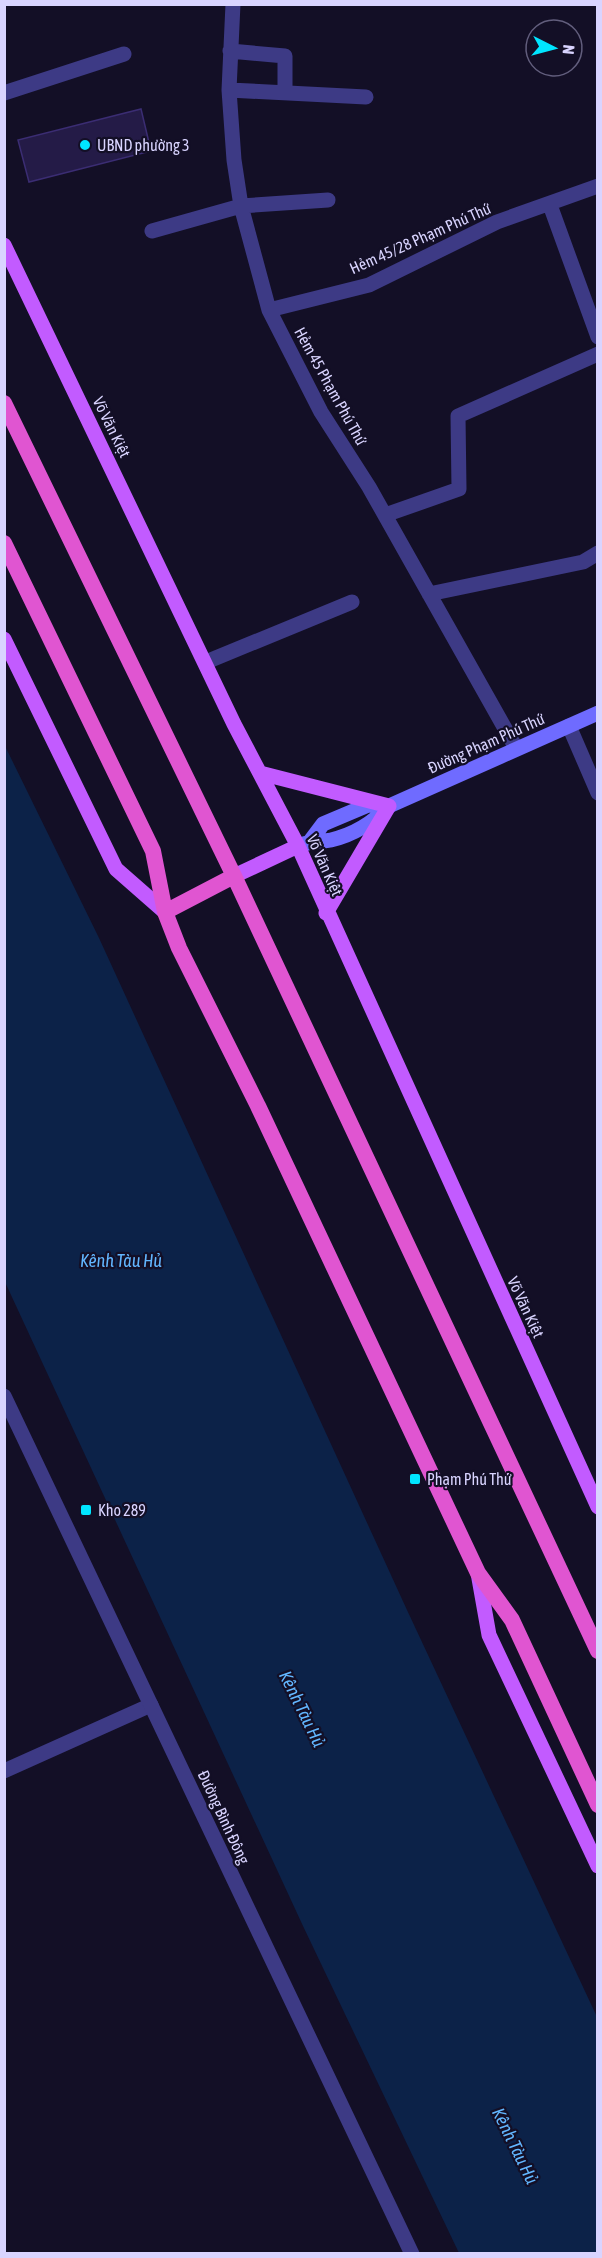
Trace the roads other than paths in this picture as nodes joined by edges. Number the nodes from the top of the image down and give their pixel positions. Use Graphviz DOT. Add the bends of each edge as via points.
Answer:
graph roads {
  1 [pos="234,4"];
  2 [pos="230,51"];
  3 [pos="124,54"];
  4 [pos="229,90"];
  5 [pos="285,92"];
  6 [pos="4,93"];
  7 [pos="366,97"];
  8 [pos="597,186"];
  9 [pos="328,200"];
  10 [pos="550,205"];
  11 [pos="241,206"];
  12 [pos="152,231"];
  13 [pos="4,245"];
  14 [pos="269,310"];
  15 [pos="597,337"];
  16 [pos="597,354"];
  17 [pos="4,403"];
  18 [pos="385,515"];
  19 [pos="4,543"];
  20 [pos="597,553"];
  21 [pos="429,594"];
  22 [pos="352,602"];
  23 [pos="4,639"];
  24 [pos="206,662"];
  25 [pos="597,713"];
  26 [pos="569,726"];
  27 [pos="516,748"];
  28 [pos="260,773"];
  29 [pos="597,793"];
  30 [pos="389,806"];
  31 [pos="304,843"];
  32 [pos="234,876"];
  33 [pos="165,912"];
  34 [pos="326,913"];
  35 [pos="4,1396"];
  36 [pos="597,1507"];
  37 [pos="478,1573"];
  38 [pos="597,1651"];
  39 [pos="151,1705"];
  40 [pos="4,1772"];
  41 [pos="597,1805"];
  42 [pos="597,1866"];
  43 [pos="412,2253"];
  1 -- 2 [label="street, Hẻm 45 Phạm Phú Thứ"];
  2 -- 4 [label="street, Hẻm 45 Phạm Phú Thứ"];
  2 -- 5 [label="street" via="285,56"];
  3 -- 6 [label="street"];
  4 -- 5 [label="street"];
  4 -- 11 [label="street, Hẻm 45 Phạm Phú Thứ"];
  5 -- 7 [label="street"];
  8 -- 10 [label="street, Hẻm 45/28 Phạm Phú Thứ"];
  9 -- 11 [label="street"];
  10 -- 14 [label="street, Hẻm 45/28 Phạm Phú Thứ" via="497,222 369,285"];
  10 -- 15 [label="street"];
  11 -- 12 [label="street"];
  11 -- 14 [label="street, Hẻm 45 Phạm Phú Thứ"];
  13 -- 24 [label="main road, Võ Văn Kiệt"];
  14 -- 18 [label="street, Hẻm 45 Phạm Phú Thứ" via="321,412"];
  16 -- 18 [label="street" via="458,416 459,489"];
  17 -- 32 [label="highway"];
  18 -- 21 [label="street, Hẻm 45 Phạm Phú Thứ"];
  19 -- 33 [label="highway" via="153,851"];
  20 -- 21 [label="street" via="583,562"];
  21 -- 27 [label="street, Hẻm 45 Phạm Phú Thứ"];
  22 -- 24 [label="street"];
  23 -- 33 [label="main road" via="116,869"];
  24 -- 28 [label="main road, Võ Văn Kiệt"];
  25 -- 26 [label="main road, Đường Phạm Phú Thứ"];
  26 -- 27 [label="main road, Đường Phạm Phú Thứ"];
  26 -- 29 [label="street"];
  27 -- 30 [label="main road, Đường Phạm Phú Thứ"];
  28 -- 30 [label="main road"];
  28 -- 31 [label="main road, Võ Văn Kiệt"];
  30 -- 31 [label="main road, Đường Phạm Phú Thứ" via="368,805 323,824"];
  30 -- 34 [label="main road"];
  31 -- 32 [label="main road"];
  31 -- 34 [label="main road, Võ Văn Kiệt"];
  32 -- 33 [label="highway"];
  32 -- 38 [label="highway"];
  33 -- 37 [label="highway"];
  34 -- 36 [label="main road, Võ Văn Kiệt"];
  35 -- 39 [label="street, Đường Bình Đông"];
  37 -- 41 [label="highway" via="512,1620"];
  37 -- 42 [label="main road" via="489,1635"];
  39 -- 40 [label="street"];
  39 -- 43 [label="street, Đường Bình Đông"];
}
